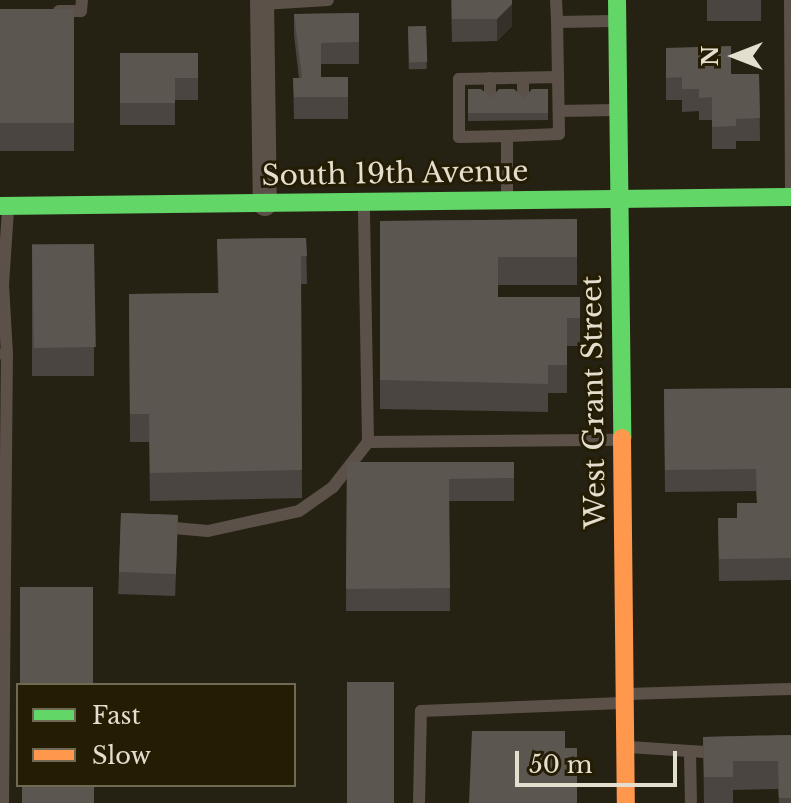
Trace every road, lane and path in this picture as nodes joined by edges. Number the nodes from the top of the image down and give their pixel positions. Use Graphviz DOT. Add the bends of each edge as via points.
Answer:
graph roads {
  1 [pos="82,0"];
  2 [pos="328,0"];
  3 [pos="556,0"];
  4 [pos="617,0"];
  5 [pos="790,0"];
  6 [pos="262,2"];
  7 [pos="41,12"];
  8 [pos="617,21"];
  9 [pos="557,22"];
  10 [pos="558,77"];
  11 [pos="490,78"];
  12 [pos="523,78"];
  13 [pos="490,97"];
  14 [pos="523,97"];
  15 [pos="619,110"];
  16 [pos="559,111"];
  17 [pos="490,120"];
  18 [pos="523,120"];
  19 [pos="522,135"];
  20 [pos="490,136"];
  21 [pos="507,136"];
  22 [pos="791,197"];
  23 [pos="620,198"];
  24 [pos="507,199"];
  25 [pos="364,202"];
  26 [pos="265,204"];
  27 [pos="4,206"];
  28 [pos="2,285"];
  29 [pos="4,354"];
  30 [pos="622,440"];
  31 [pos="368,442"];
  32 [pos="149,526"];
  33 [pos="791,689"];
  34 [pos="624,698"];
  35 [pos="625,747"];
  36 [pos="733,752"];
  37 [pos="690,753"];
  38 [pos="3,803"];
  39 [pos="419,803"];
  40 [pos="626,803"];
  41 [pos="691,803"];
  1 -- 7 [label="lane" via="81,11"];
  2 -- 6 [label="lane"];
  3 -- 9 [label="lane"];
  4 -- 8 [label="main road, West Grant Street"];
  5 -- 22 [label="lane"];
  6 -- 26 [label="street"];
  8 -- 9 [label="lane"];
  8 -- 15 [label="main road, West Grant Street"];
  9 -- 10 [label="lane"];
  10 -- 12 [label="lane"];
  10 -- 16 [label="lane"];
  11 -- 12 [label="lane"];
  11 -- 13 [label="lane"];
  11 -- 20 [label="lane" via="459,79 459,137"];
  12 -- 14 [label="lane"];
  15 -- 16 [label="lane"];
  15 -- 23 [label="main road, West Grant Street"];
  16 -- 19 [label="lane" via="559,134"];
  17 -- 20 [label="lane"];
  18 -- 19 [label="lane"];
  19 -- 21 [label="lane"];
  20 -- 21 [label="lane"];
  21 -- 24 [label="lane"];
  22 -- 23 [label="main road, South 19th Avenue"];
  23 -- 24 [label="main road, South 19th Avenue"];
  23 -- 30 [label="main road, West Grant Street"];
  24 -- 25 [label="main road, South 19th Avenue"];
  25 -- 26 [label="main road, South 19th Avenue"];
  25 -- 31 [label="lane"];
  26 -- 27 [label="main road, South 19th Avenue"];
  27 -- 28 [label="lane"];
  28 -- 29 [label="lane"];
  29 -- 38 [label="lane"];
  30 -- 31 [label="lane"];
  30 -- 34 [label="main road, West Grant Street"];
  31 -- 32 [label="lane" via="333,487 299,511 208,531"];
  33 -- 34 [label="lane"];
  34 -- 35 [label="main road, West Grant Street"];
  34 -- 39 [label="lane" via="421,711"];
  35 -- 37 [label="lane" via="686,748"];
  35 -- 40 [label="main road, West Grant Street"];
  36 -- 37 [label="lane"];
  37 -- 41 [label="lane"];
}
